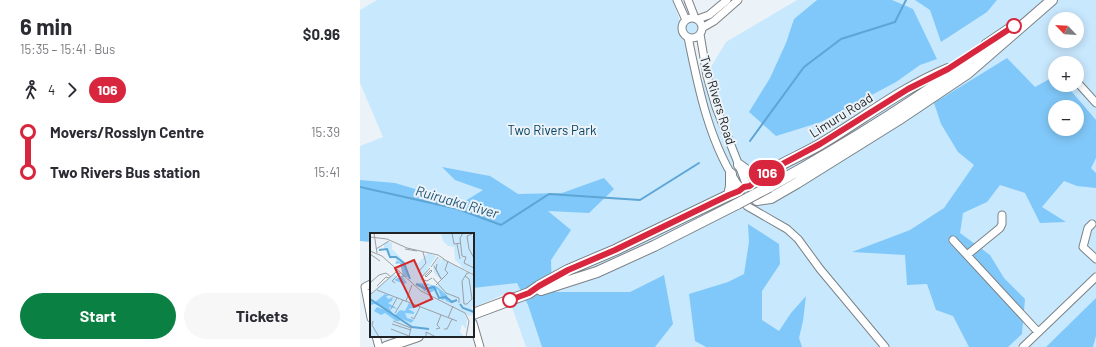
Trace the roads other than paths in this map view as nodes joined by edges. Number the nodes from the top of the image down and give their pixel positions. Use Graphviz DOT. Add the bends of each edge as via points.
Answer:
graph roads {
  1 [pos="677,0"];
  2 [pos="688,0"];
  3 [pos="727,0"];
  4 [pos="738,0"];
  5 [pos="1050,0"];
  6 [pos="696,19"];
  7 [pos="686,20"];
  8 [pos="1014,26"];
  9 [pos="701,31"];
  10 [pos="688,37"];
  11 [pos="1084,89"];
  12 [pos="1096,102"];
  13 [pos="737,161"];
  14 [pos="725,163"];
  15 [pos="731,174"];
  16 [pos="765,182"];
  17 [pos="741,194"];
  18 [pos="757,200"];
  19 [pos="1002,215"];
  20 [pos="1092,224"];
  21 [pos="953,240"];
  22 [pos="967,255"];
  23 [pos="1096,259"];
  24 [pos="1096,277"];
  25 [pos="370,285"];
  26 [pos="531,291"];
  27 [pos="370,314"];
  28 [pos="474,314"];
  29 [pos="474,326"];
  30 [pos="1038,332"];
  31 [pos="376,337"];
  32 [pos="412,341"];
  33 [pos="379,347"];
  34 [pos="386,347"];
  35 [pos="480,347"];
  36 [pos="885,347"];
  37 [pos="1023,347"];
  1 -- 7 [label="street"];
  2 -- 6 [label="street"];
  3 -- 6 [label="street" via="710,15"];
  4 -- 9 [label="street"];
  5 -- 8 [label="main road, Limuru Road"];
  5 -- 18 [label="main road, Limuru Road" via="968,73 797,183 771,198"];
  6 -- 7 [label="street"];
  6 -- 9 [label="street" via="702,25"];
  7 -- 10 [label="street" via="682,30"];
  8 -- 16 [label="main road, Limuru Road" via="902,102"];
  8 -- 16 [label="main road, Limuru Road" via="903,108 820,159"];
  9 -- 10 [label="street" via="694,37"];
  9 -- 13 [label="street, Two Rivers Road" via="716,107"];
  10 -- 14 [label="street, Two Rivers Road" via="705,109"];
  11 -- 12 [label="street"];
  13 -- 14 [label="street"];
  13 -- 16 [label="main road"];
  13 -- 17 [label="street, Two Rivers Road"];
  14 -- 15 [label="street, Two Rivers Road"];
  15 -- 17 [label="main road" via="731,186"];
  16 -- 17 [label="main road, Limuru Road, bridge"];
  16 -- 17 [label="main road, Limuru Road"];
  17 -- 18 [label="main road, Limuru Road" via="752,204"];
  17 -- 18 [label="main road" via="755,189"];
  17 -- 26 [label="main road, Limuru Road" via="642,245"];
  17 -- 26 [label="main road, Limuru Road" via="654,246 597,272"];
  17 -- 36 [label="street" via="798,239"];
  19 -- 22 [label="street" via="1000,228"];
  20 -- 23 [label="street" via="1088,228 1083,248"];
  21 -- 22 [label="street"];
  22 -- 30 [label="street"];
  24 -- 30 [label="street"];
  25 -- 27 [label="street" via="366,290"];
  26 -- 28 [label="main road, Limuru Road"];
  29 -- 35 [label="street"];
  30 -- 37 [label="street"];
  31 -- 33 [label="street"];
  32 -- 34 [label="main road"];
}
